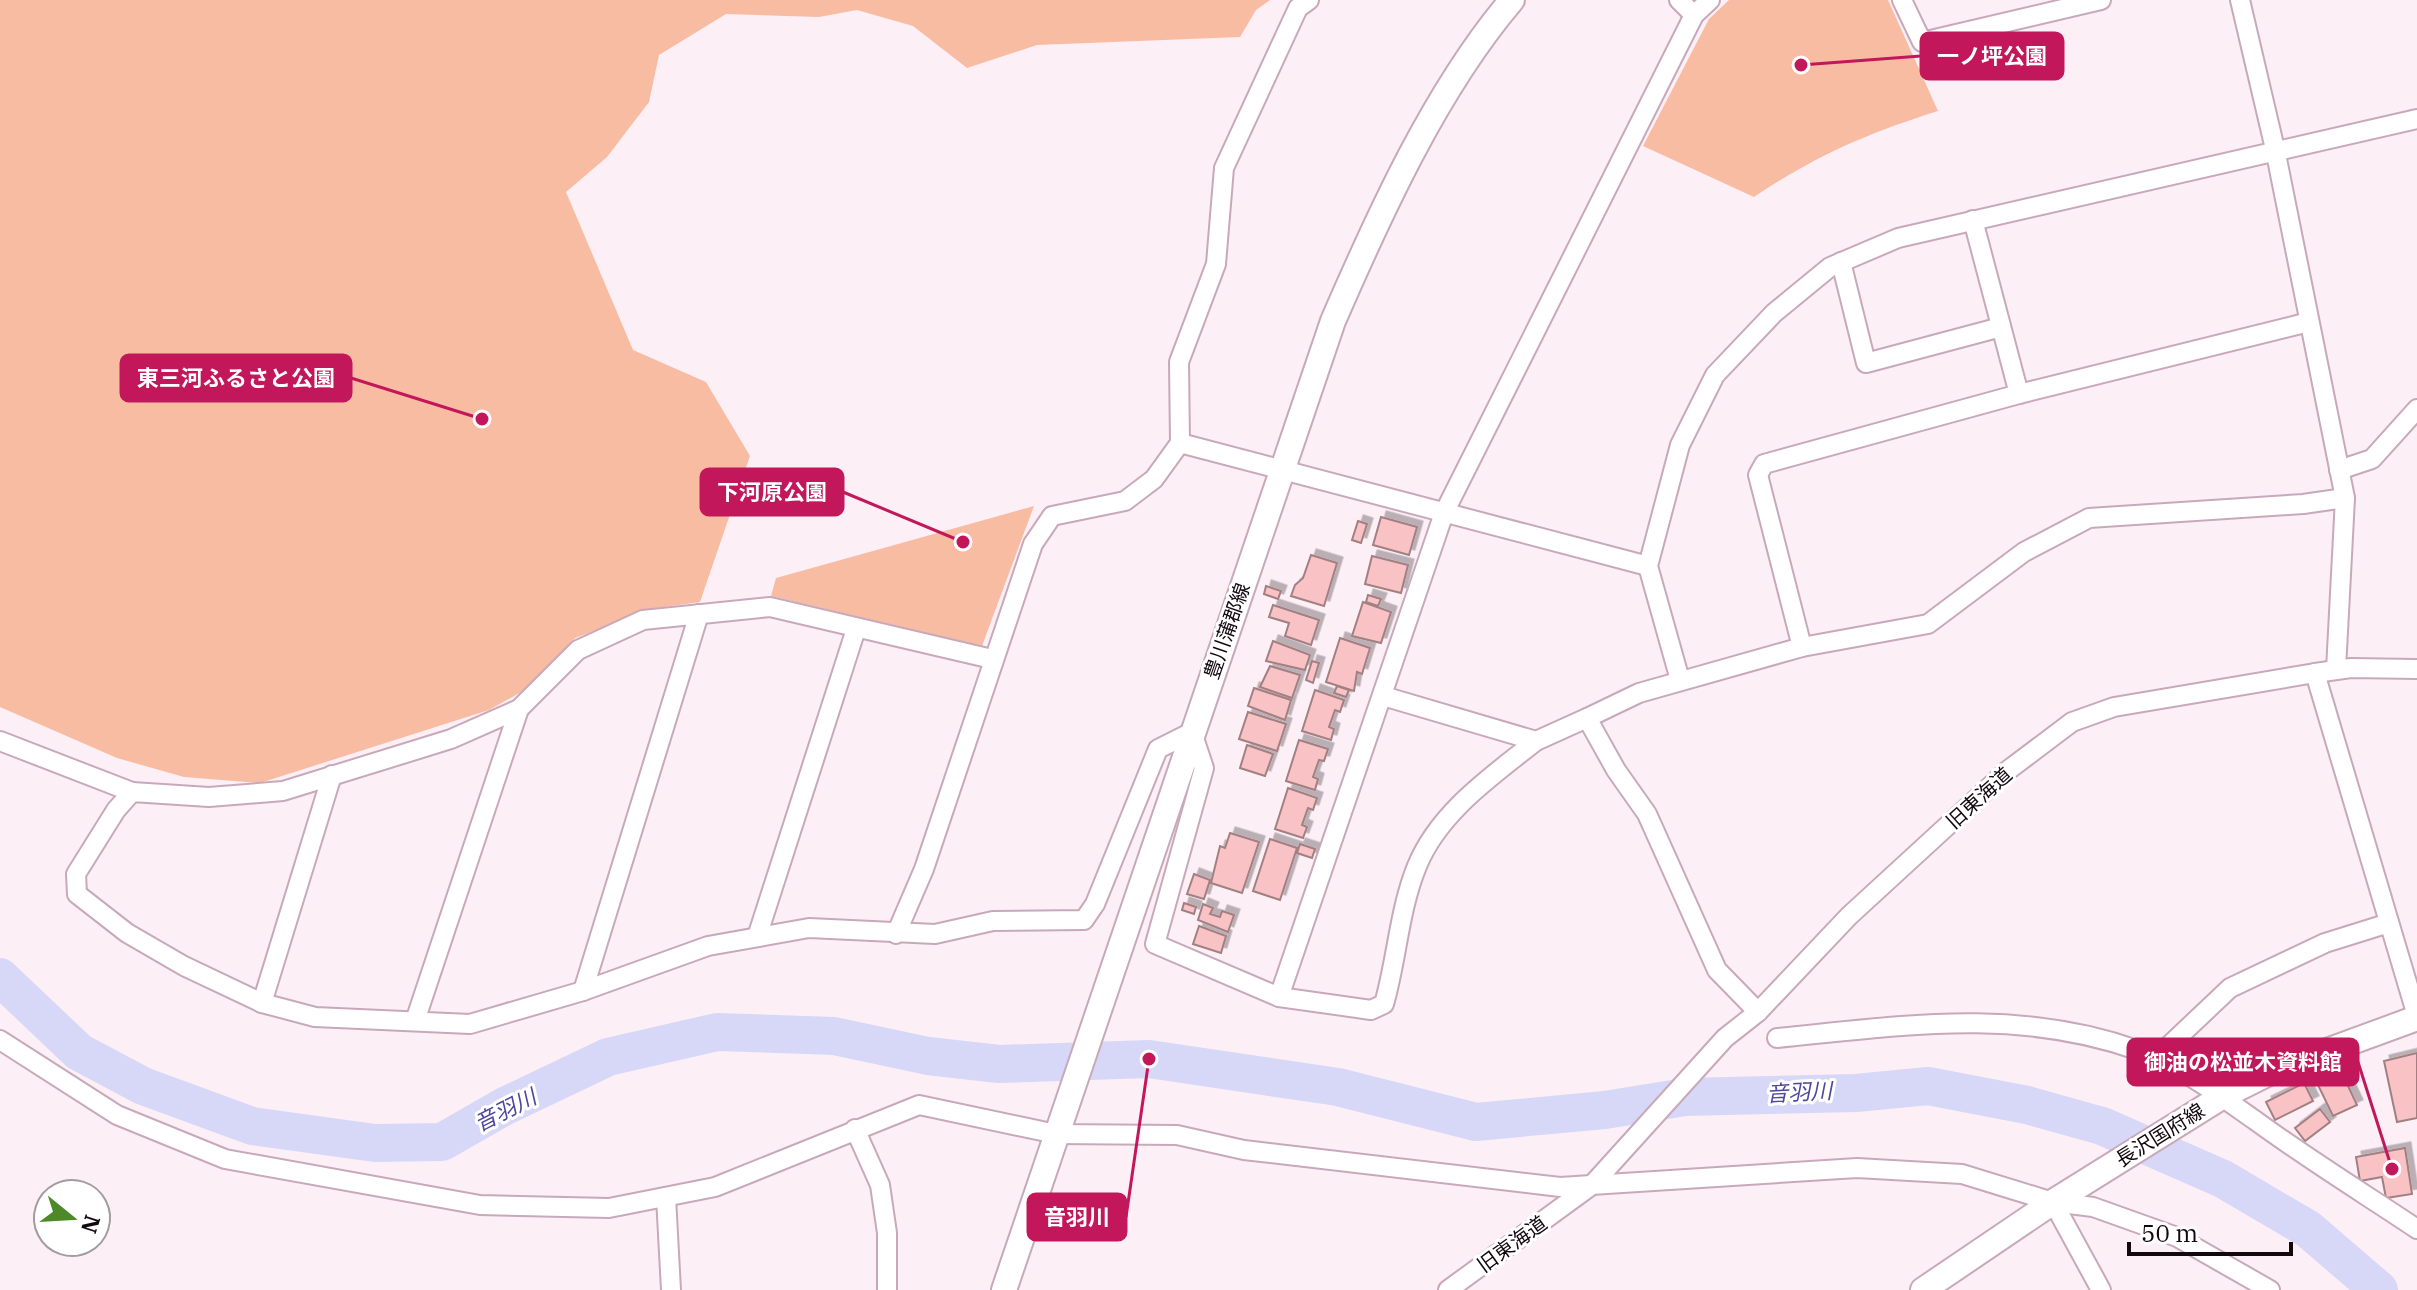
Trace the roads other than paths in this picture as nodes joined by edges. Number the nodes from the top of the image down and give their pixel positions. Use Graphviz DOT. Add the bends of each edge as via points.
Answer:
graph roads {
  1 [pos="1309,0"];
  2 [pos="1512,0"];
  3 [pos="1679,0"];
  4 [pos="1710,0"];
  5 [pos="1902,0"];
  6 [pos="2101,0"];
  7 [pos="2240,0"];
  8 [pos="2063,4"];
  9 [pos="1694,15"];
  10 [pos="2417,119"];
  11 [pos="2275,149"];
  12 [pos="1973,220"];
  13 [pos="1841,262"];
  14 [pos="2309,322"];
  15 [pos="2001,327"];
  16 [pos="2019,394"];
  17 [pos="2417,409"];
  18 [pos="1180,443"];
  19 [pos="1283,470"];
  20 [pos="2339,470"];
  21 [pos="2345,498"];
  22 [pos="1444,513"];
  23 [pos="1648,566"];
  24 [pos="699,614"];
  25 [pos="856,629"];
  26 [pos="1802,647"];
  27 [pos="992,659"];
  28 [pos="2417,669"];
  29 [pos="2336,670"];
  30 [pos="2315,673"];
  31 [pos="1680,680"];
  32 [pos="1383,696"];
  33 [pos="519,709"];
  34 [pos="1587,718"];
  35 [pos="1192,732"];
  36 [pos="0,741"];
  37 [pos="1536,741"];
  38 [pos="332,775"];
  39 [pos="132,792"];
  40 [pos="2389,923"];
  41 [pos="896,934"];
  42 [pos="757,937"];
  43 [pos="583,991"];
  44 [pos="1279,997"];
  45 [pos="262,1003"];
  46 [pos="1758,1012"];
  47 [pos="2417,1017"];
  48 [pos="415,1021"];
  49 [pos="1777,1038"];
  50 [pos="0,1040"];
  51 [pos="2155,1059"];
  52 [pos="2219,1098"];
  53 [pos="1058,1127"];
  54 [pos="855,1129"];
  55 [pos="1592,1185"];
  56 [pos="2063,1196"];
  57 [pos="666,1197"];
  58 [pos="2417,1229"];
  59 [pos="671,1290"];
  60 [pos="887,1290"];
  61 [pos="1004,1290"];
  62 [pos="1448,1290"];
  63 [pos="1923,1290"];
  64 [pos="2101,1290"];
  65 [pos="2270,1290"];
  1 -- 18 [label="street" via="1298,8 1224,168 1216,264 1179,362"];
  2 -- 19 [label="main road, 豊川蒲郡線" via="1439,107 1380,213 1333,321"];
  3 -- 9 [label="street"];
  4 -- 9 [label="street"];
  5 -- 8 [label="street" via="1922,42"];
  6 -- 8 [label="street"];
  7 -- 11 [label="street"];
  9 -- 22 [label="street"];
  10 -- 11 [label="street"];
  11 -- 12 [label="street"];
  11 -- 14 [label="street"];
  12 -- 13 [label="street" via="1898,238"];
  12 -- 15 [label="street"];
  13 -- 15 [label="street" via="1866,363"];
  13 -- 23 [label="street" via="1774,313 1715,375 1680,445"];
  14 -- 16 [label="street"];
  14 -- 20 [label="street"];
  15 -- 16 [label="street"];
  16 -- 26 [label="street" via="1764,464 1758,475"];
  17 -- 20 [label="street" via="2372,459"];
  18 -- 19 [label="street"];
  18 -- 27 [label="street" via="1154,479 1125,501 1052,516 1033,544"];
  19 -- 22 [label="street"];
  19 -- 35 [label="main road, 豊川蒲郡線"];
  20 -- 21 [label="street"];
  21 -- 26 [label="street" via="2089,518 2024,552 1928,624"];
  21 -- 29 [label="street"];
  22 -- 23 [label="street"];
  22 -- 32 [label="street"];
  23 -- 31 [label="street"];
  24 -- 25 [label="street" via="770,607"];
  24 -- 33 [label="street" via="643,620 578,650"];
  24 -- 43 [label="street"];
  25 -- 27 [label="street"];
  25 -- 42 [label="street"];
  26 -- 31 [label="street"];
  27 -- 41 [label="street" via="924,869"];
  28 -- 29 [label="street, 旧東海道"];
  29 -- 30 [label="street, 旧東海道"];
  30 -- 40 [label="street"];
  30 -- 46 [label="street, 旧東海道" via="2114,707 2072,722 2007,771 1849,916"];
  31 -- 34 [label="street"];
  32 -- 37 [label="street"];
  32 -- 44 [label="street"];
  33 -- 38 [label="street" via="451,739"];
  33 -- 48 [label="street"];
  34 -- 37 [label="street"];
  34 -- 46 [label="street" via="1647,814 1717,970"];
  35 -- 41 [label="street" via="1158,749 1084,920 993,921 935,934"];
  35 -- 44 [label="street" via="1204,768 1155,944"];
  35 -- 53 [label="main road, 豊川蒲郡線"];
  36 -- 39 [label="street"];
  37 -- 44 [label="street" via="1459,803 1418,863 1384,1004 1371,1010"];
  38 -- 39 [label="street" via="283,791 253,794"];
  38 -- 45 [label="street"];
  39 -- 45 [label="street" via="76,874 77,894 138,940"];
  40 -- 47 [label="street"];
  40 -- 51 [label="street" via="2325,943 2230,988"];
  41 -- 42 [label="street" via="809,928"];
  42 -- 43 [label="street" via="708,946"];
  43 -- 48 [label="street" via="470,1024"];
  45 -- 48 [label="street" via="315,1017"];
  46 -- 55 [label="street, 旧東海道" via="1725,1038"];
  47 -- 52 [label="main road, 長沢国府線" via="2275,1070"];
  49 -- 51 [label="street" via="1961,1021 2086,1037"];
  50 -- 57 [label="street" via="117,1115 225,1159 480,1205 609,1208"];
  51 -- 52 [label="street"];
  52 -- 56 [label="main road, 長沢国府線"];
  52 -- 58 [label="street"];
  53 -- 54 [label="street" via="919,1105"];
  53 -- 55 [label="street" via="1177,1135 1276,1153 1560,1187"];
  53 -- 61 [label="main road, 豊川蒲郡線"];
  54 -- 57 [label="street" via="715,1187"];
  54 -- 60 [label="street" via="880,1185"];
  55 -- 56 [label="street" via="1857,1168 1962,1174"];
  55 -- 62 [label="street, 旧東海道"];
  56 -- 63 [label="main road, 長沢国府線"];
  56 -- 64 [label="street"];
  56 -- 65 [label="street" via="2177,1237"];
  57 -- 59 [label="street"];
}
